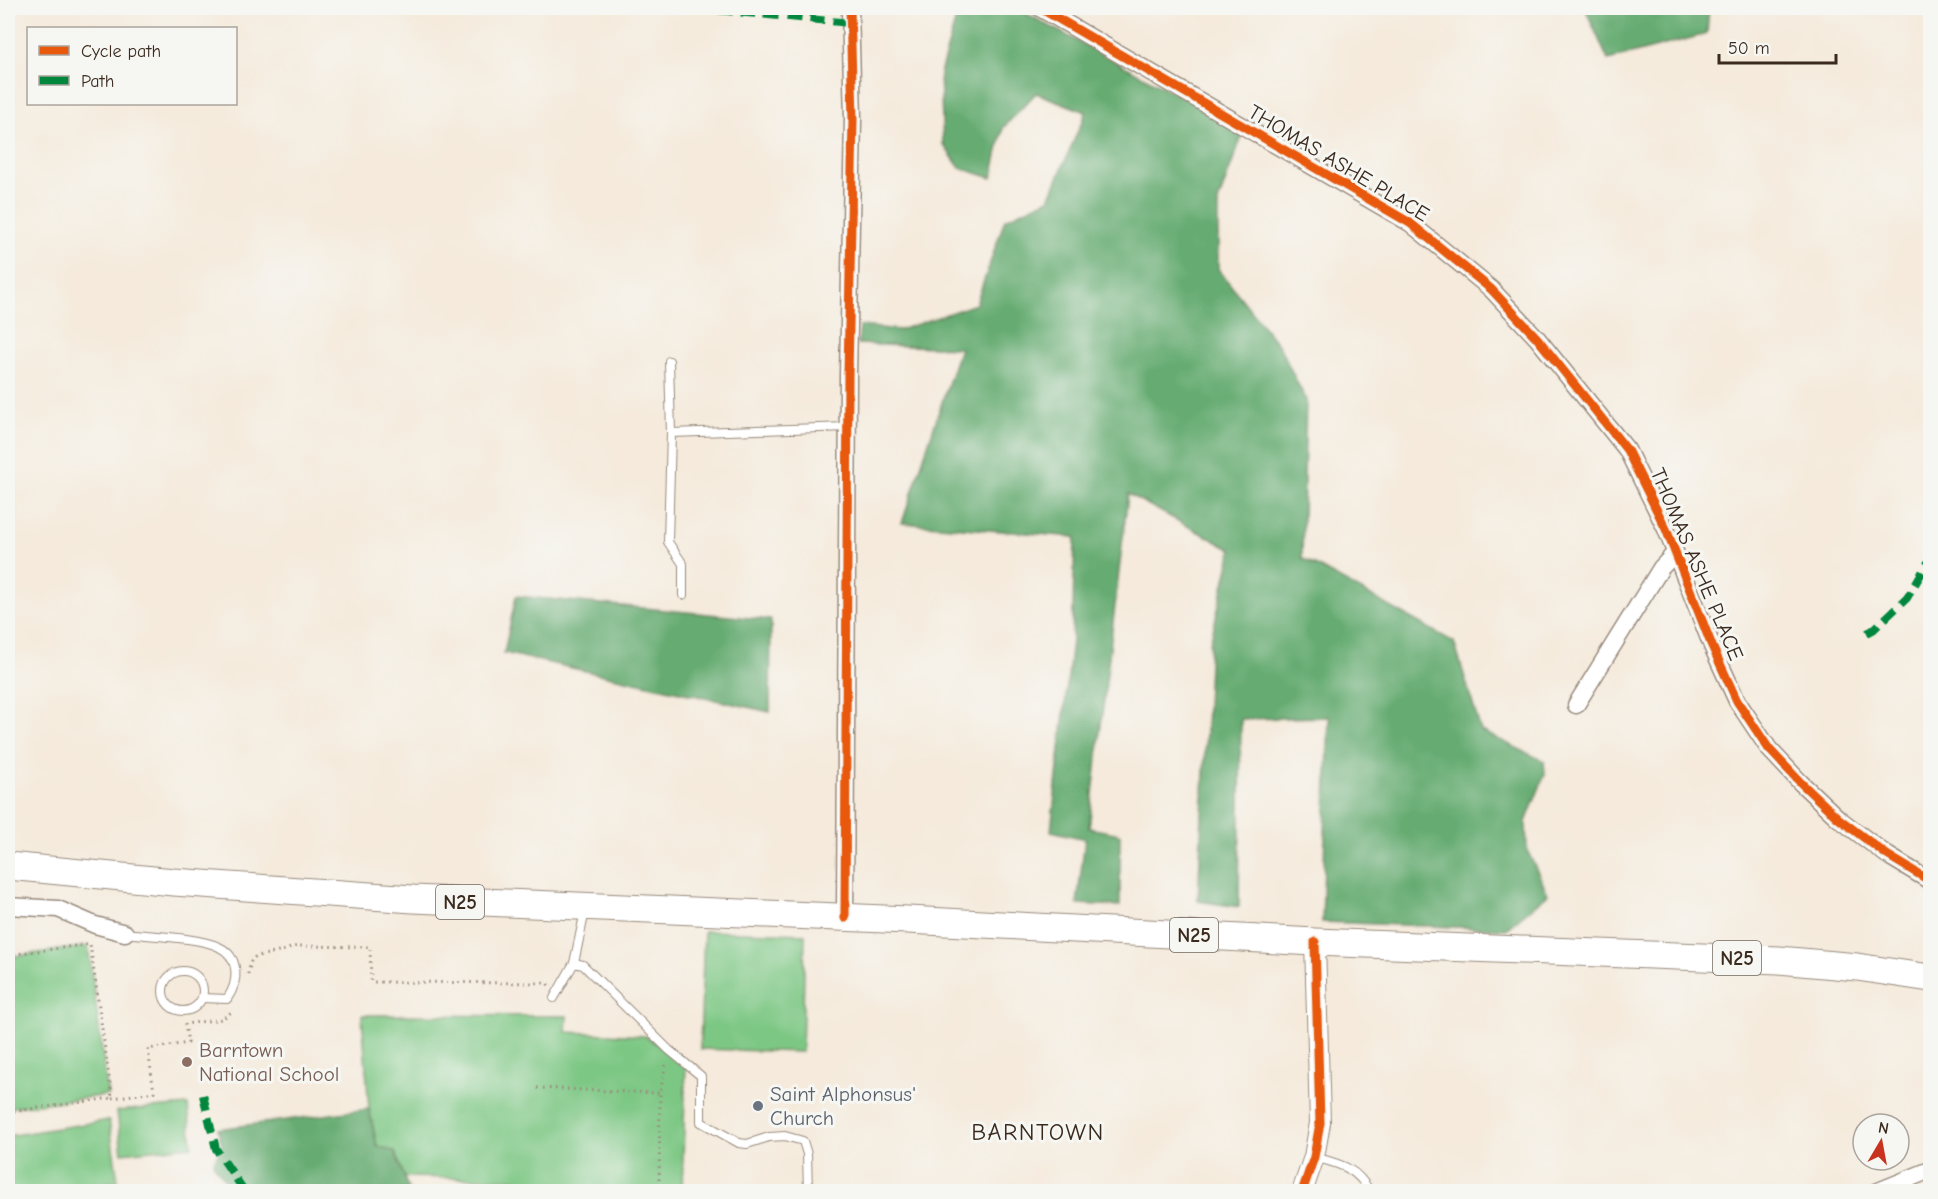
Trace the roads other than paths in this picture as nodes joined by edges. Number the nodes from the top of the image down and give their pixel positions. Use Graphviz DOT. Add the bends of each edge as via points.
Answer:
graph roads {
  1 [pos="850,8"];
  2 [pos="1040,8"];
  3 [pos="669,361"];
  4 [pos="848,427"];
  5 [pos="671,433"];
  6 [pos="1676,553"];
  7 [pos="683,595"];
  8 [pos="1576,705"];
  9 [pos="8,866"];
  10 [pos="1930,880"];
  11 [pos="8,906"];
  12 [pos="586,908"];
  13 [pos="846,918"];
  14 [pos="125,933"];
  15 [pos="1315,942"];
  16 [pos="574,963"];
  17 [pos="1930,978"];
  18 [pos="202,998"];
  19 [pos="554,999"];
  20 [pos="1314,1157"];
  21 [pos="1930,1170"];
  22 [pos="808,1191"];
  23 [pos="1302,1191"];
  24 [pos="1370,1191"];
  25 [pos="1876,1191"];
  1 -- 4 [label="street" via="853,119"];
  2 -- 6 [label="street, THOMAS ASHE PLACE" via="1410,223 1491,289 1537,338 1627,450"];
  3 -- 5 [label="lane"];
  4 -- 5 [label="lane"];
  4 -- 13 [label="street"];
  5 -- 7 [label="lane" via="668,542 683,564"];
  6 -- 8 [label="street" via="1661,568"];
  6 -- 10 [label="street, THOMAS ASHE PLACE" via="1737,701 1769,749 1838,818 1887,855"];
  9 -- 12 [label="highway, N25" via="174,882"];
  11 -- 14 [label="street" via="58,909"];
  12 -- 13 [label="highway, N25"];
  12 -- 16 [label="lane"];
  13 -- 15 [label="highway, N25"];
  14 -- 18 [label="lane" via="198,941 219,947 230,956 237,971 234,989 227,999"];
  15 -- 17 [label="highway, N25" via="1779,960"];
  15 -- 20 [label="street" via="1320,1123"];
  16 -- 19 [label="lane"];
  16 -- 22 [label="lane" via="583,965 701,1076 701,1122 739,1143 785,1136 803,1141"];
  18 -- 18 [label="lane" via="195,1008 176,1010 166,1002 165,982 182,971 195,974 203,985"];
  20 -- 23 [label="street"];
  20 -- 24 [label="lane" via="1345,1166 1362,1178"];
  21 -- 25 [label="street"];
}
